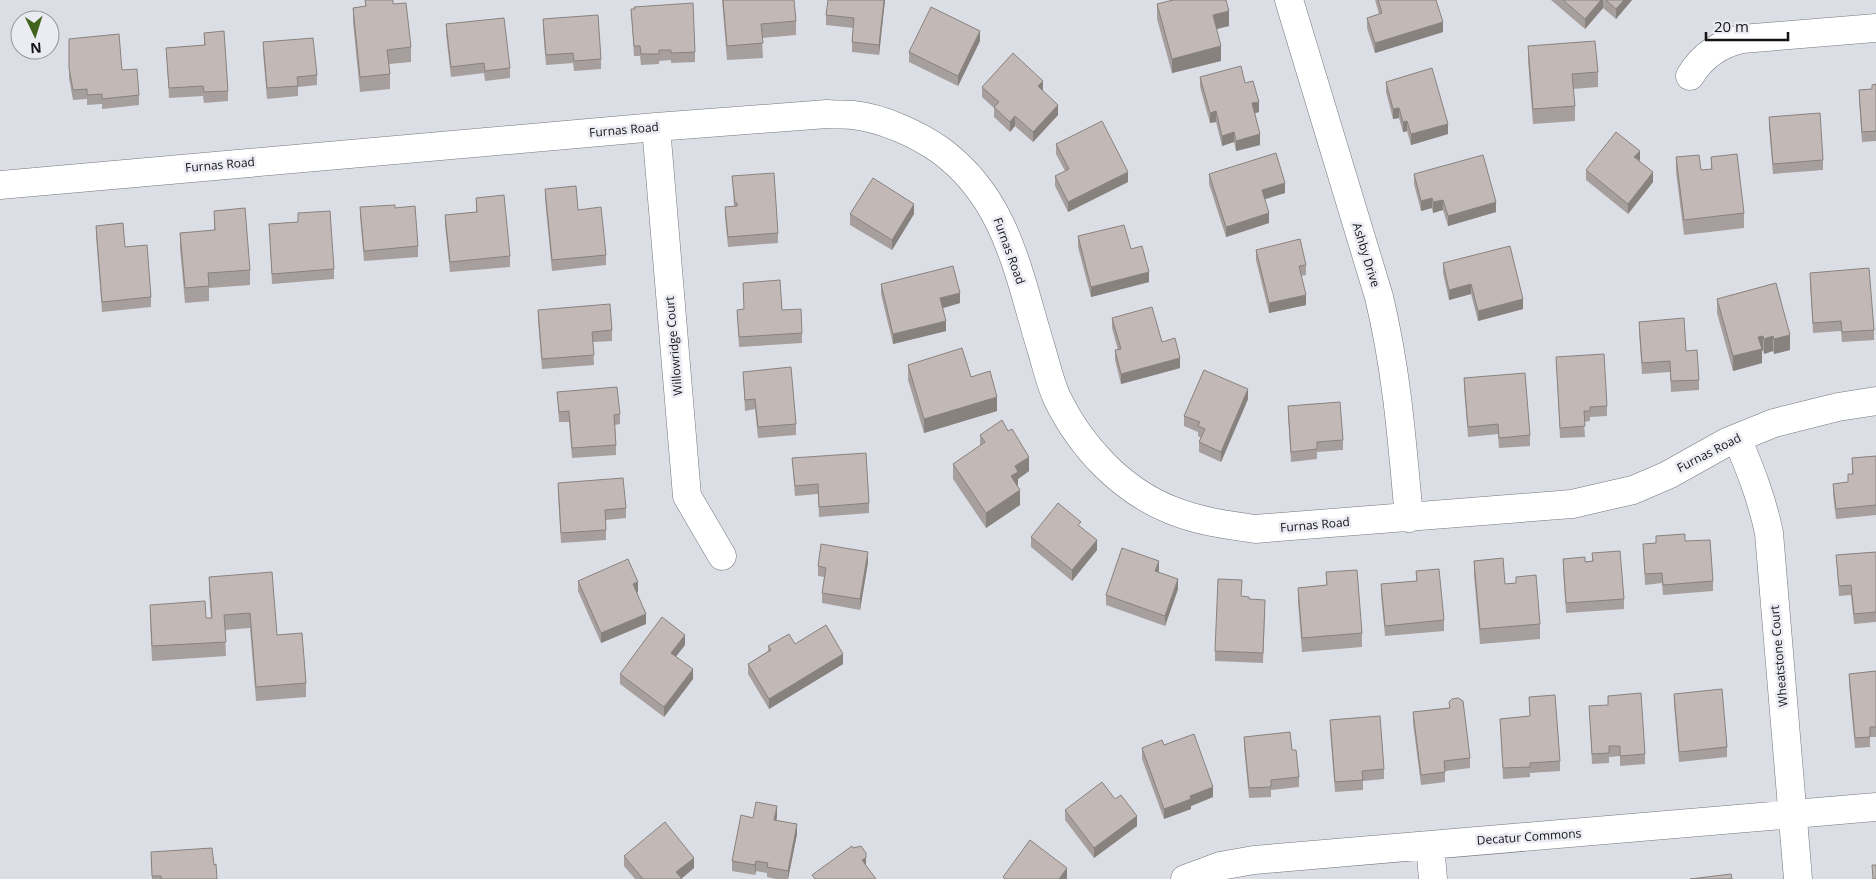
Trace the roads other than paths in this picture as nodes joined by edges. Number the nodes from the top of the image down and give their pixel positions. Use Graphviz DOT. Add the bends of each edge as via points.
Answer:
graph roads {
  1 [pos="1289,0"];
  2 [pos="1876,28"];
  3 [pos="1690,76"];
  4 [pos="656,127"];
  5 [pos="0,185"];
  6 [pos="1876,401"];
  7 [pos="1736,438"];
  8 [pos="1409,518"];
  9 [pos="722,556"];
  10 [pos="1876,808"];
  11 [pos="1792,814"];
  12 [pos="1430,845"];
  13 [pos="1185,879"];
  14 [pos="1433,879"];
  15 [pos="1798,879"];
  1 -- 8 [label="street, Ashby Drive" via="1388,335 1400,413"];
  2 -- 3 [label="street" via="1728,42 1698,63"];
  4 -- 5 [label="street, Furnas Road"];
  4 -- 8 [label="street, Furnas Road" via="827,114 853,115 902,128 925,139 956,162 989,202 1006,235 1057,397 1085,442 1122,480 1170,510 1212,524 1233,527 1277,528"];
  4 -- 9 [label="street, Willowridge Court" via="687,496"];
  6 -- 7 [label="street, Furnas Road" via="1799,415"];
  7 -- 8 [label="street, Furnas Road" via="1633,490 1572,504"];
  7 -- 11 [label="street, Wheatstone Court" via="1756,482 1769,533"];
  10 -- 11 [label="street, Decatur Commons"];
  11 -- 12 [label="street, Decatur Commons"];
  11 -- 15 [label="street, Wheatstone Court"];
  12 -- 13 [label="street, Decatur Commons" via="1254,860 1220,866"];
  12 -- 14 [label="street"];
}
